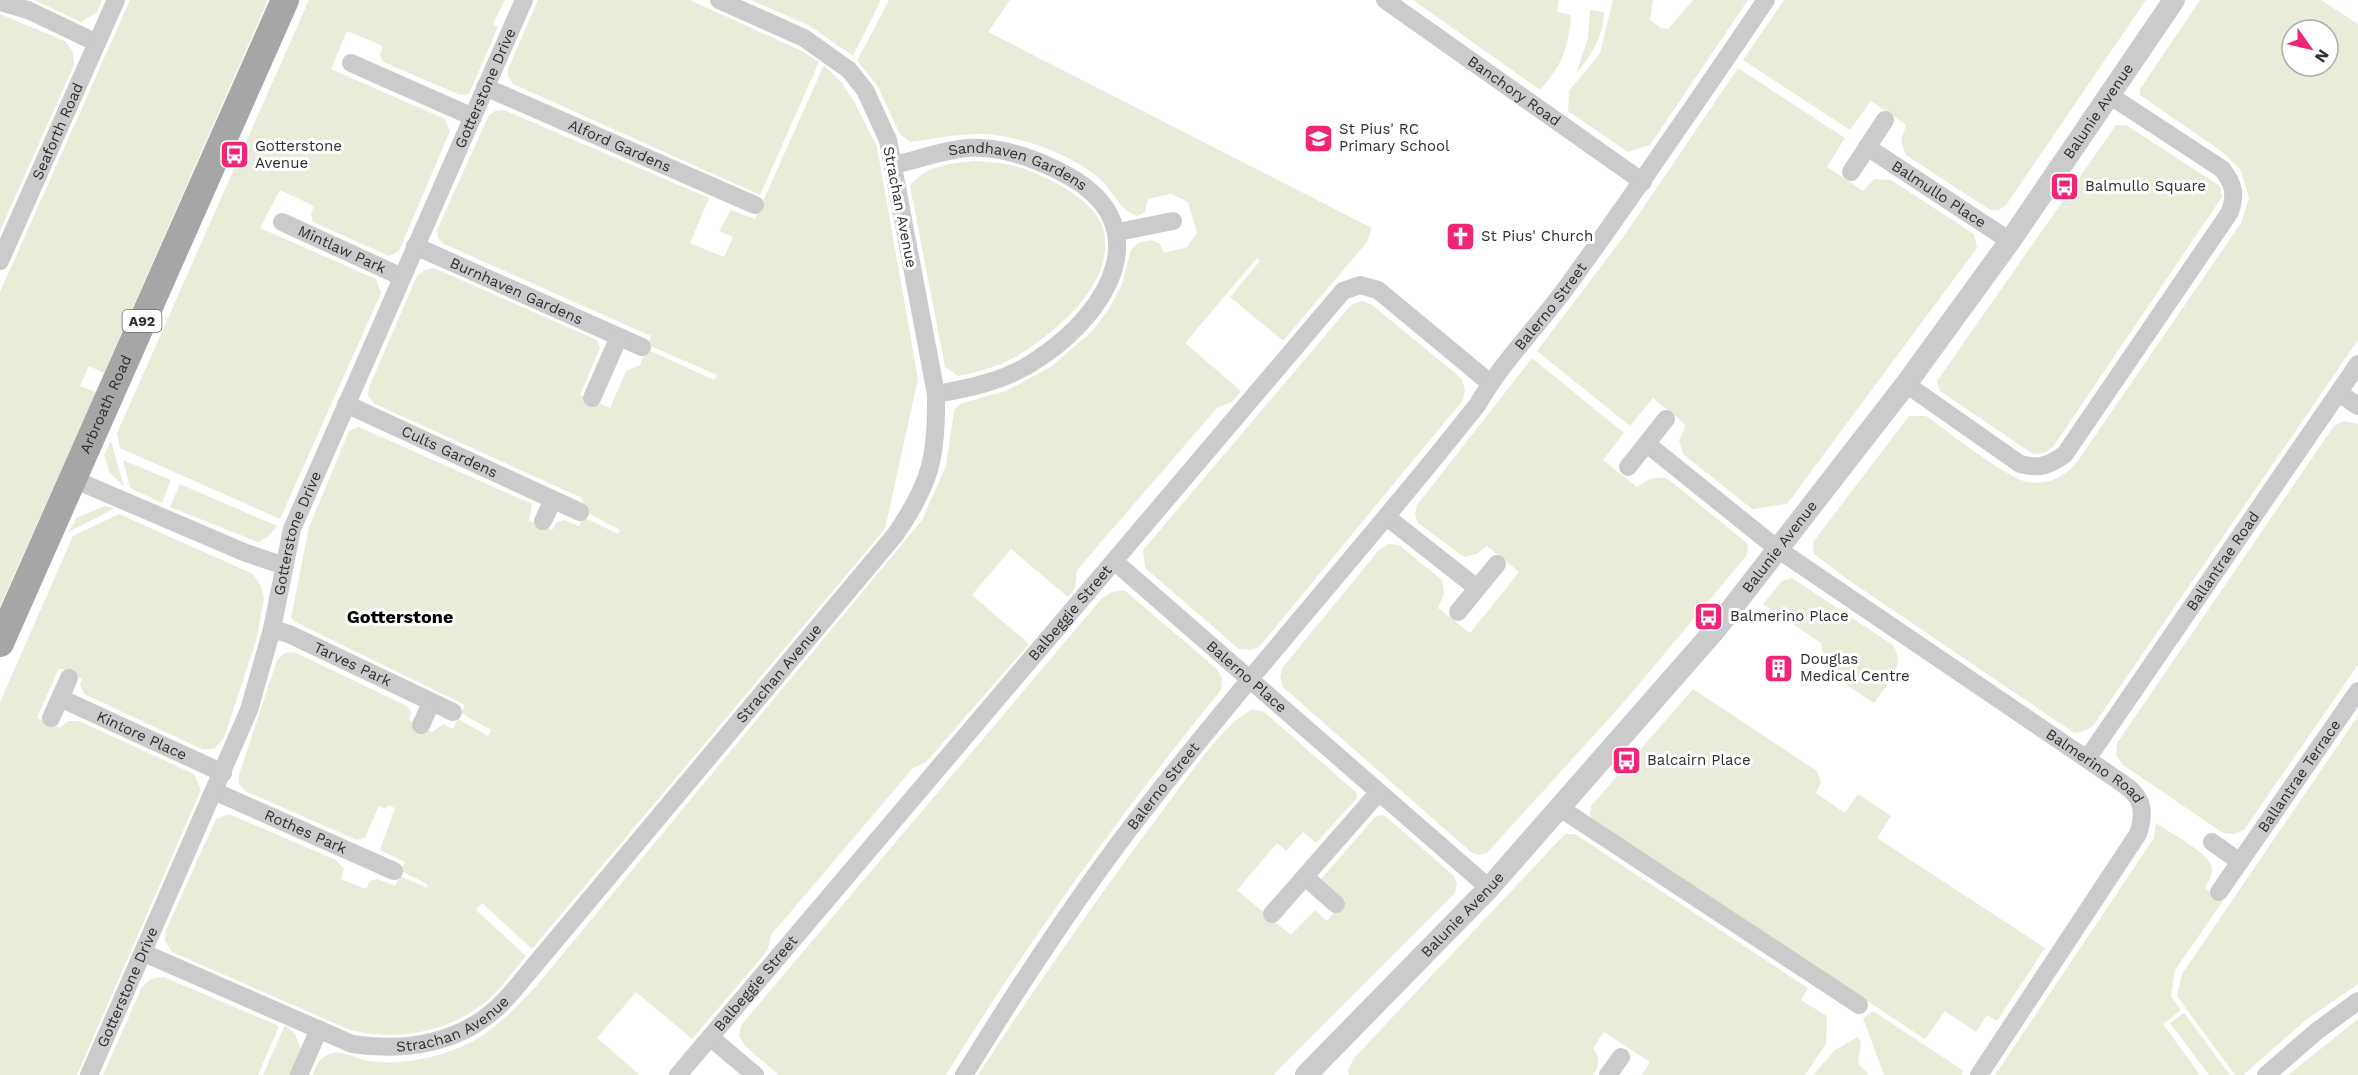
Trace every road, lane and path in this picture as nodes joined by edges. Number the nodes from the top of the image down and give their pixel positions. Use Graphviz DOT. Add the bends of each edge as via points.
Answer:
graph roads {
  1 [pos="116,0"];
  2 [pos="285,0"];
  3 [pos="524,0"];
  4 [pos="719,0"];
  5 [pos="1386,0"];
  6 [pos="1766,0"];
  7 [pos="2174,0"];
  8 [pos="0,2"];
  9 [pos="97,43"];
  10 [pos="351,63"];
  11 [pos="485,87"];
  12 [pos="2109,94"];
  13 [pos="473,117"];
  14 [pos="1885,120"];
  15 [pos="1867,147"];
  16 [pos="893,165"];
  17 [pos="1851,172"];
  18 [pos="1643,182"];
  19 [pos="755,205"];
  20 [pos="1173,221"];
  21 [pos="282,222"];
  22 [pos="1118,232"];
  23 [pos="2010,241"];
  24 [pos="415,246"];
  25 [pos="0,261"];
  26 [pos="402,277"];
  27 [pos="619,337"];
  28 [pos="642,347"];
  29 [pos="2358,364"];
  30 [pos="1490,384"];
  31 [pos="1906,384"];
  32 [pos="2339,393"];
  33 [pos="936,394"];
  34 [pos="592,398"];
  35 [pos="346,404"];
  36 [pos="2358,406"];
  37 [pos="1666,419"];
  38 [pos="1647,444"];
  39 [pos="1628,467"];
  40 [pos="73,479"];
  41 [pos="553,500"];
  42 [pos="580,512"];
  43 [pos="1388,518"];
  44 [pos="543,521"];
  45 [pos="1779,550"];
  46 [pos="1114,561"];
  47 [pos="1497,564"];
  48 [pos="285,566"];
  49 [pos="1477,588"];
  50 [pos="1458,612"];
  51 [pos="272,629"];
  52 [pos="0,643"];
  53 [pos="69,678"];
  54 [pos="1250,679"];
  55 [pos="2358,691"];
  56 [pos="60,698"];
  57 [pos="431,703"];
  58 [pos="453,712"];
  59 [pos="51,718"];
  60 [pos="421,724"];
  61 [pos="2087,759"];
  62 [pos="223,773"];
  63 [pos="216,792"];
  64 [pos="1379,792"];
  65 [pos="1560,808"];
  66 [pos="2212,842"];
  67 [pos="2240,862"];
  68 [pos="394,871"];
  69 [pos="1305,877"];
  70 [pos="1489,888"];
  71 [pos="2220,892"];
  72 [pos="1336,904"];
  73 [pos="1272,914"];
  74 [pos="144,953"];
  75 [pos="2358,1001"];
  76 [pos="1859,1005"];
  77 [pos="319,1029"];
  78 [pos="710,1037"];
  79 [pos="1620,1057"];
  80 [pos="1316,1072"];
  81 [pos="89,1075"];
  82 [pos="299,1075"];
  83 [pos="678,1075"];
  84 [pos="755,1075"];
  85 [pos="964,1075"];
  86 [pos="1608,1075"];
  87 [pos="1979,1075"];
  88 [pos="2266,1075"];
  1 -- 9 [label="street, Seaforth Road"];
  2 -- 40 [label="main road, Arbroath Road / A92"];
  3 -- 11 [label="street, Gotterstone Drive"];
  4 -- 16 [label="street, Strachan Avenue" via="804,38 849,70 865,90 879,120"];
  5 -- 18 [label="street, Banchory Road"];
  6 -- 18 [label="street, Balerno Street"];
  7 -- 12 [label="street, Balunie Avenue"];
  8 -- 9 [label="street" via="28,10"];
  9 -- 25 [label="street, Seaforth Road"];
  10 -- 13 [label="street"];
  11 -- 13 [label="street, Gotterstone Drive"];
  11 -- 19 [label="street, Alford Gardens"];
  12 -- 23 [label="street, Balunie Avenue"];
  12 -- 31 [label="street" via="2222,170 2232,182 2234,198 2230,212 2065,454 2052,464 2035,468 2020,464"];
  13 -- 24 [label="street, Gotterstone Drive"];
  14 -- 15 [label="street"];
  15 -- 17 [label="street"];
  15 -- 23 [label="street, Balmullo Place"];
  16 -- 22 [label="street, Sandhaven Gardens" via="970,148 1007,151 1077,180 1105,203"];
  16 -- 33 [label="street, Strachan Avenue"];
  18 -- 30 [label="street, Balerno Street"];
  20 -- 22 [label="street"];
  21 -- 26 [label="street, Mintlaw Park"];
  22 -- 33 [label="street, Sandhaven Gardens" via="1116,266 1100,299 1074,330 1038,360 997,380"];
  23 -- 31 [label="street, Balunie Avenue"];
  24 -- 26 [label="street, Gotterstone Drive"];
  24 -- 27 [label="street, Burnhaven Gardens"];
  26 -- 35 [label="street, Gotterstone Drive"];
  27 -- 28 [label="street, Burnhaven Gardens"];
  27 -- 34 [label="street"];
  29 -- 32 [label="street, Ballantrae Road"];
  30 -- 43 [label="street, Balerno Street"];
  30 -- 46 [label="street, Balbeggie Street" via="1378,290 1360,285 1343,291"];
  31 -- 45 [label="street, Balunie Avenue"];
  32 -- 36 [label="street"];
  32 -- 61 [label="street, Ballantrae Road"];
  33 -- 77 [label="street, Strachan Avenue" via="937,437 928,477 914,508 895,535 498,1007 466,1030 426,1044 384,1049 352,1044"];
  35 -- 41 [label="street, Cults Gardens"];
  35 -- 48 [label="street, Gotterstone Drive" via="292,529"];
  37 -- 38 [label="street"];
  38 -- 39 [label="street"];
  38 -- 45 [label="street"];
  40 -- 48 [label="street"];
  40 -- 52 [label="main road, Arbroath Road / A92"];
  41 -- 42 [label="street, Cults Gardens"];
  41 -- 44 [label="street"];
  43 -- 49 [label="street"];
  43 -- 54 [label="street, Balerno Street"];
  45 -- 61 [label="street, Balmerino Road"];
  45 -- 65 [label="street, Balunie Avenue" via="1679,674"];
  46 -- 54 [label="street, Balerno Place"];
  46 -- 78 [label="street, Balbeggie Street"];
  47 -- 49 [label="street"];
  48 -- 51 [label="street, Gotterstone Drive"];
  49 -- 50 [label="street"];
  51 -- 57 [label="street, Tarves Park"];
  51 -- 62 [label="street, Gotterstone Drive" via="249,710"];
  53 -- 56 [label="street"];
  54 -- 64 [label="street, Balerno Place"];
  54 -- 85 [label="street, Balerno Street" via="1144,810 1024,979"];
  55 -- 67 [label="street, Ballantrae Terrace"];
  56 -- 59 [label="street"];
  56 -- 62 [label="street, Kintore Place"];
  57 -- 58 [label="street, Tarves Park"];
  57 -- 60 [label="street"];
  61 -- 87 [label="street, Balmerino Road" via="2136,794 2144,818 2138,834"];
  62 -- 63 [label="street, Gotterstone Drive"];
  63 -- 68 [label="street, Rothes Park"];
  63 -- 74 [label="street, Gotterstone Drive"];
  64 -- 69 [label="street"];
  64 -- 70 [label="street, Balerno Place"];
  65 -- 70 [label="street, Balunie Avenue"];
  65 -- 76 [label="street"];
  66 -- 67 [label="street"];
  67 -- 71 [label="street, Ballantrae Terrace"];
  69 -- 72 [label="street"];
  69 -- 73 [label="street"];
  70 -- 80 [label="street, Balunie Avenue"];
  74 -- 77 [label="street, Strachan Avenue"];
  74 -- 81 [label="street, Gotterstone Drive"];
  75 -- 88 [label="street"];
  77 -- 82 [label="street"];
  78 -- 83 [label="street, Balbeggie Street"];
  78 -- 84 [label="street"];
  79 -- 86 [label="street"];
}
